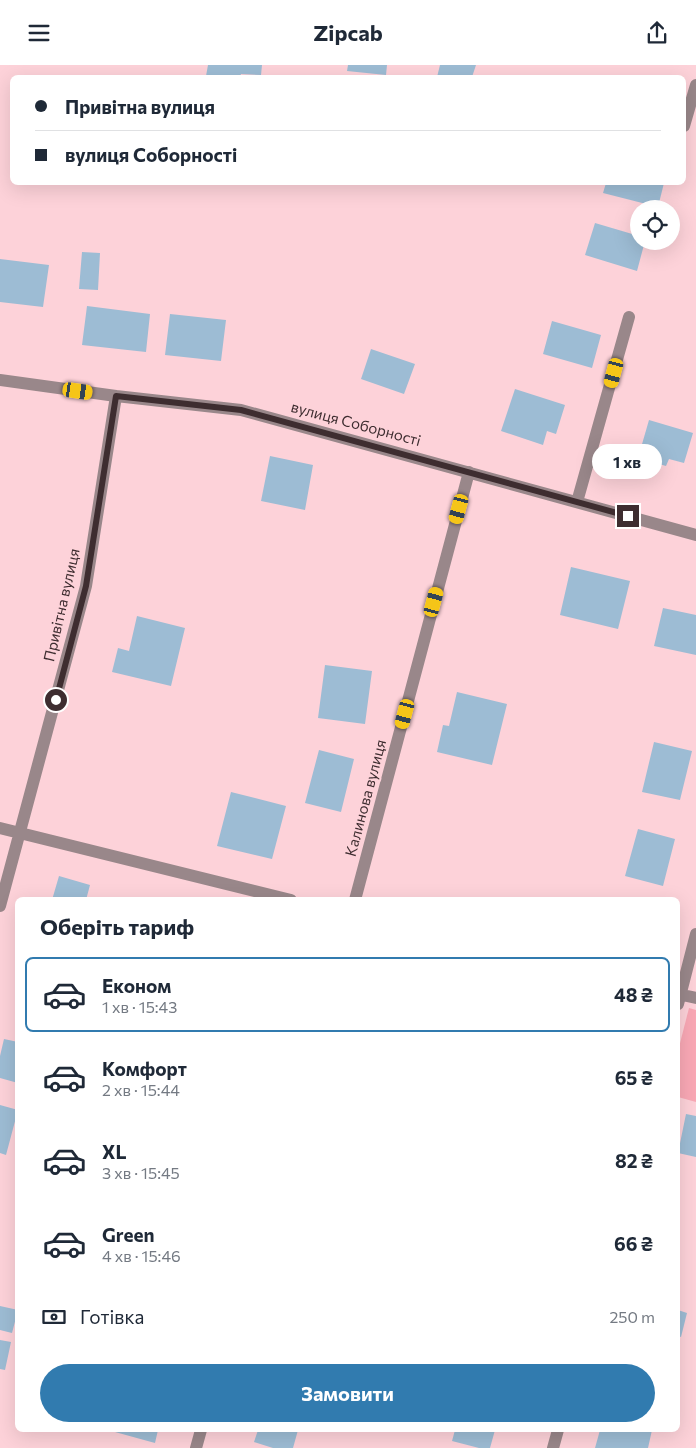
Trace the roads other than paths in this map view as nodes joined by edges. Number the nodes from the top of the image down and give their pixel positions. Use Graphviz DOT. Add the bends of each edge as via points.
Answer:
graph roads {
  1 [pos="696,85"];
  2 [pos="686,119"];
  3 [pos="629,317"];
  4 [pos="0,379"];
  5 [pos="116,396"];
  6 [pos="469,472"];
  7 [pos="577,502"];
  8 [pos="696,535"];
  9 [pos="0,828"];
  10 [pos="21,833"];
  11 [pos="280,897"];
  12 [pos="356,897"];
  13 [pos="0,906"];
  14 [pos="696,935"];
  15 [pos="680,990"];
  16 [pos="680,997"];
  17 [pos="696,998"];
  18 [pos="200,1432"];
  19 [pos="557,1432"];
  20 [pos="196,1448"];
  21 [pos="553,1448"];
  1 -- 2 [label="street"];
  3 -- 7 [label="street"];
  4 -- 5 [label="street, вулиця Соборності"];
  5 -- 6 [label="street, вулиця Соборності" via="241,410"];
  5 -- 10 [label="street, Привітна вулиця" via="86,586"];
  6 -- 7 [label="street, вулиця Соборності"];
  6 -- 12 [label="street, Калинова вулиця"];
  7 -- 8 [label="street, вулиця Соборності"];
  9 -- 10 [label="street"];
  10 -- 11 [label="street"];
  10 -- 13 [label="street, Привітна вулиця"];
  14 -- 15 [label="street"];
  16 -- 17 [label="street"];
  18 -- 20 [label="street"];
  19 -- 21 [label="street"];
}
